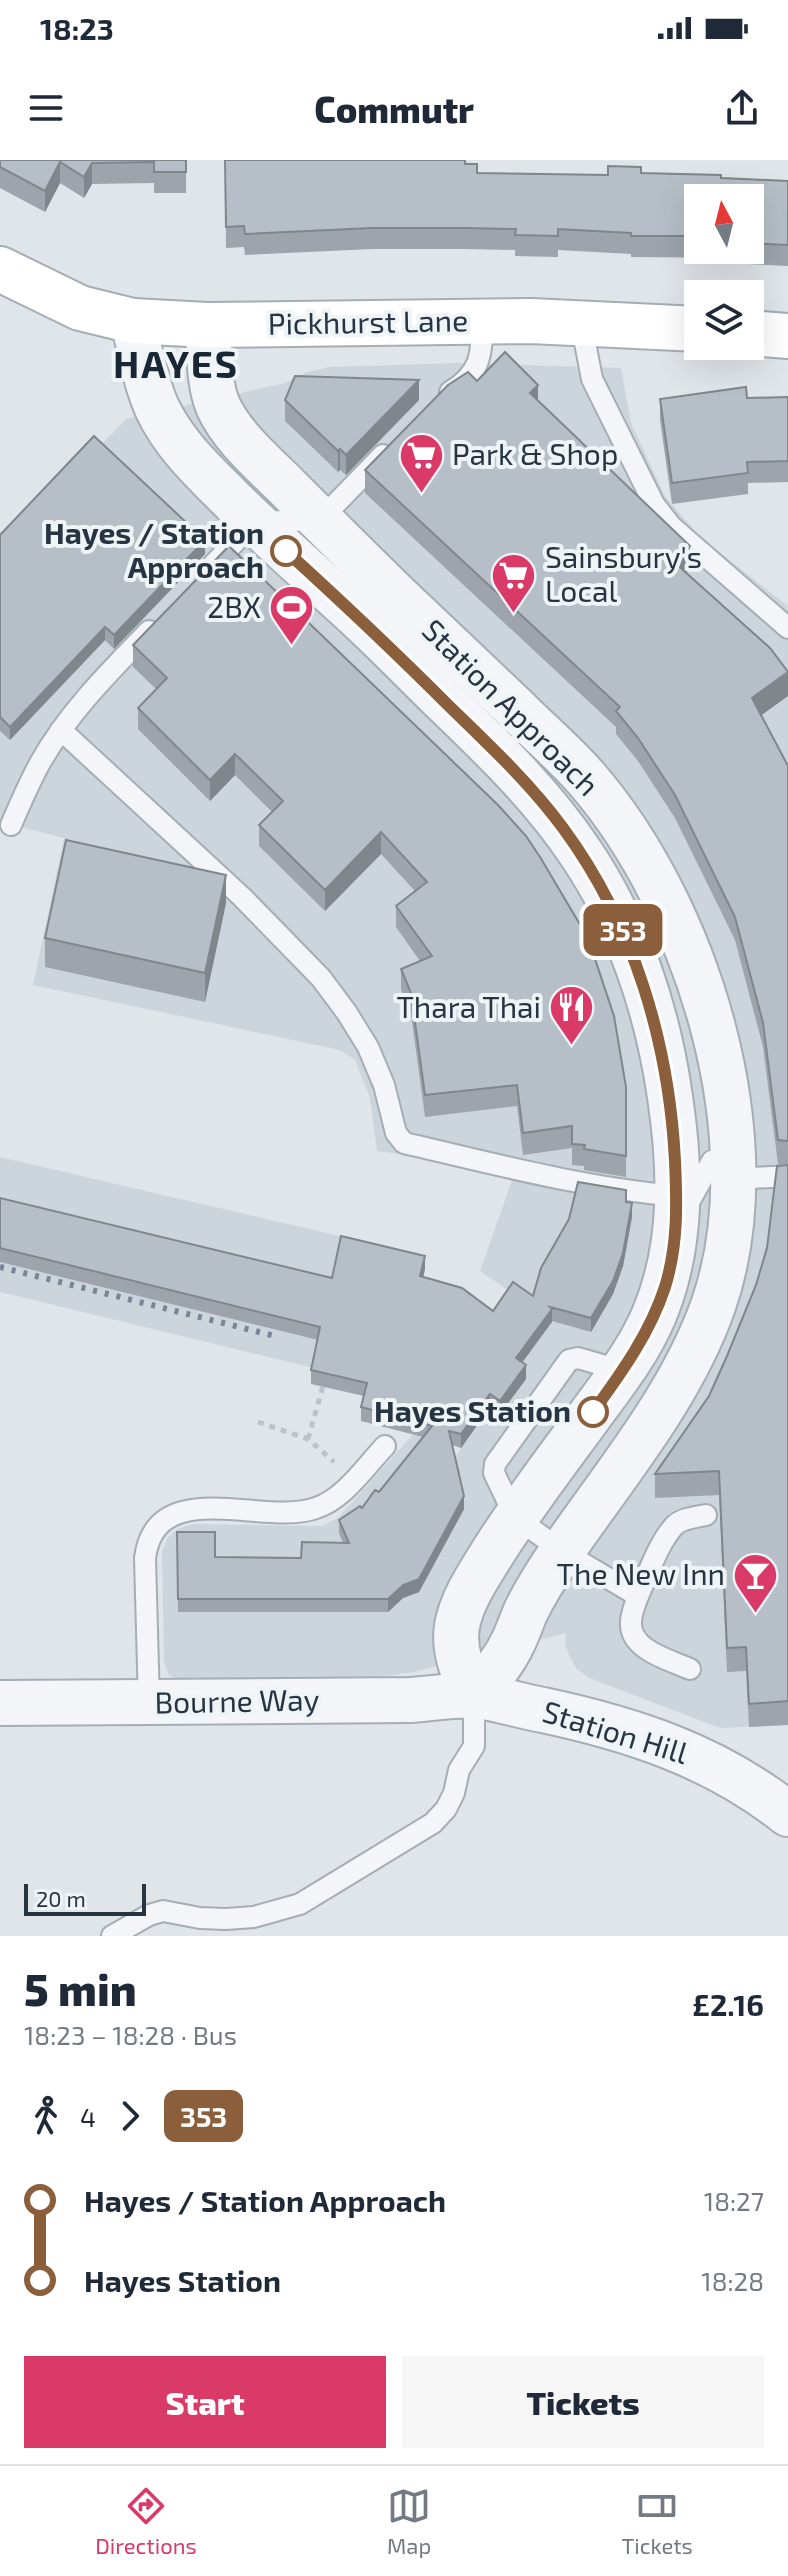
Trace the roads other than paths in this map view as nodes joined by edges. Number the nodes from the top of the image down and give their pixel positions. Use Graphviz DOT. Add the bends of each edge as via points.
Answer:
graph roads {
  1 [pos="0,269"];
  2 [pos="133,321"];
  3 [pos="482,321"];
  4 [pos="581,322"];
  5 [pos="207,325"];
  6 [pos="684,328"];
  7 [pos="764,334"];
  8 [pos="788,336"];
  9 [pos="429,408"];
  10 [pos="398,440"];
  11 [pos="320,520"];
  12 [pos="254,522"];
  13 [pos="201,578"];
  14 [pos="158,622"];
  15 [pos="788,628"];
  16 [pos="61,730"];
  17 [pos="11,825"];
  18 [pos="733,1168"];
  19 [pos="788,1176"];
  20 [pos="677,1196"];
  21 [pos="385,1446"];
  22 [pos="706,1515"];
  23 [pos="515,1517"];
  24 [pos="562,1551"];
  25 [pos="638,1596"];
  26 [pos="690,1669"];
  27 [pos="474,1696"];
  28 [pos="0,1703"];
  29 [pos="149,1704"];
  30 [pos="788,1814"];
  31 [pos="112,1936"];
  1 -- 2 [label="main road, Pickhurst Lane" via="80,308"];
  2 -- 5 [label="main road, Pickhurst Lane"];
  2 -- 12 [label="street, Station Approach" via="168,429"];
  3 -- 4 [label="main road, Pickhurst Lane"];
  3 -- 5 [label="main road, Pickhurst Lane"];
  3 -- 9 [label="lane" via="482,353 467,381"];
  4 -- 6 [label="main road, Pickhurst Lane"];
  4 -- 15 [label="lane" via="592,379 654,504 671,526"];
  5 -- 11 [label="street, Station Approach" via="213,390 224,417"];
  7 -- 8 [label="main road"];
  10 -- 11 [label="lane"];
  11 -- 12 [label="lane"];
  11 -- 18 [label="street, Station Approach" via="567,758 616,817 666,904 702,988 720,1051"];
  12 -- 13 [label="lane"];
  12 -- 20 [label="street, Station Approach" via="492,748 582,854 621,925 651,1011 670,1096"];
  14 -- 16 [label="lane"];
  16 -- 17 [label="lane"];
  16 -- 20 [label="lane" via="242,897 321,978 368,1047 404,1143 629,1191"];
  18 -- 19 [label="lane"];
  18 -- 20 [label="lane" via="712,1161 692,1197"];
  18 -- 24 [label="street, Station Approach" via="727,1257 701,1336 656,1418"];
  20 -- 23 [label="street, Station Approach" via="676,1230 653,1318 623,1371"];
  21 -- 29 [label="lane" via="333,1500 317,1508 193,1510 167,1518 155,1529 145,1558"];
  22 -- 25 [label="lane" via="675,1525"];
  23 -- 24 [label="lane"];
  23 -- 27 [label="street, Station Approach" via="476,1579 457,1627 462,1673"];
  24 -- 25 [label="lane"];
  24 -- 27 [label="street, Station Approach" via="500,1665"];
  25 -- 26 [label="lane" via="633,1635 642,1647"];
  27 -- 29 [label="street, Bourne Way"];
  27 -- 30 [label="street, Station Hill" via="655,1739 721,1769"];
  27 -- 31 [label="lane" via="474,1746 446,1809 433,1823 300,1904 226,1919 163,1911"];
  28 -- 29 [label="street, Bourne Way"];
}
